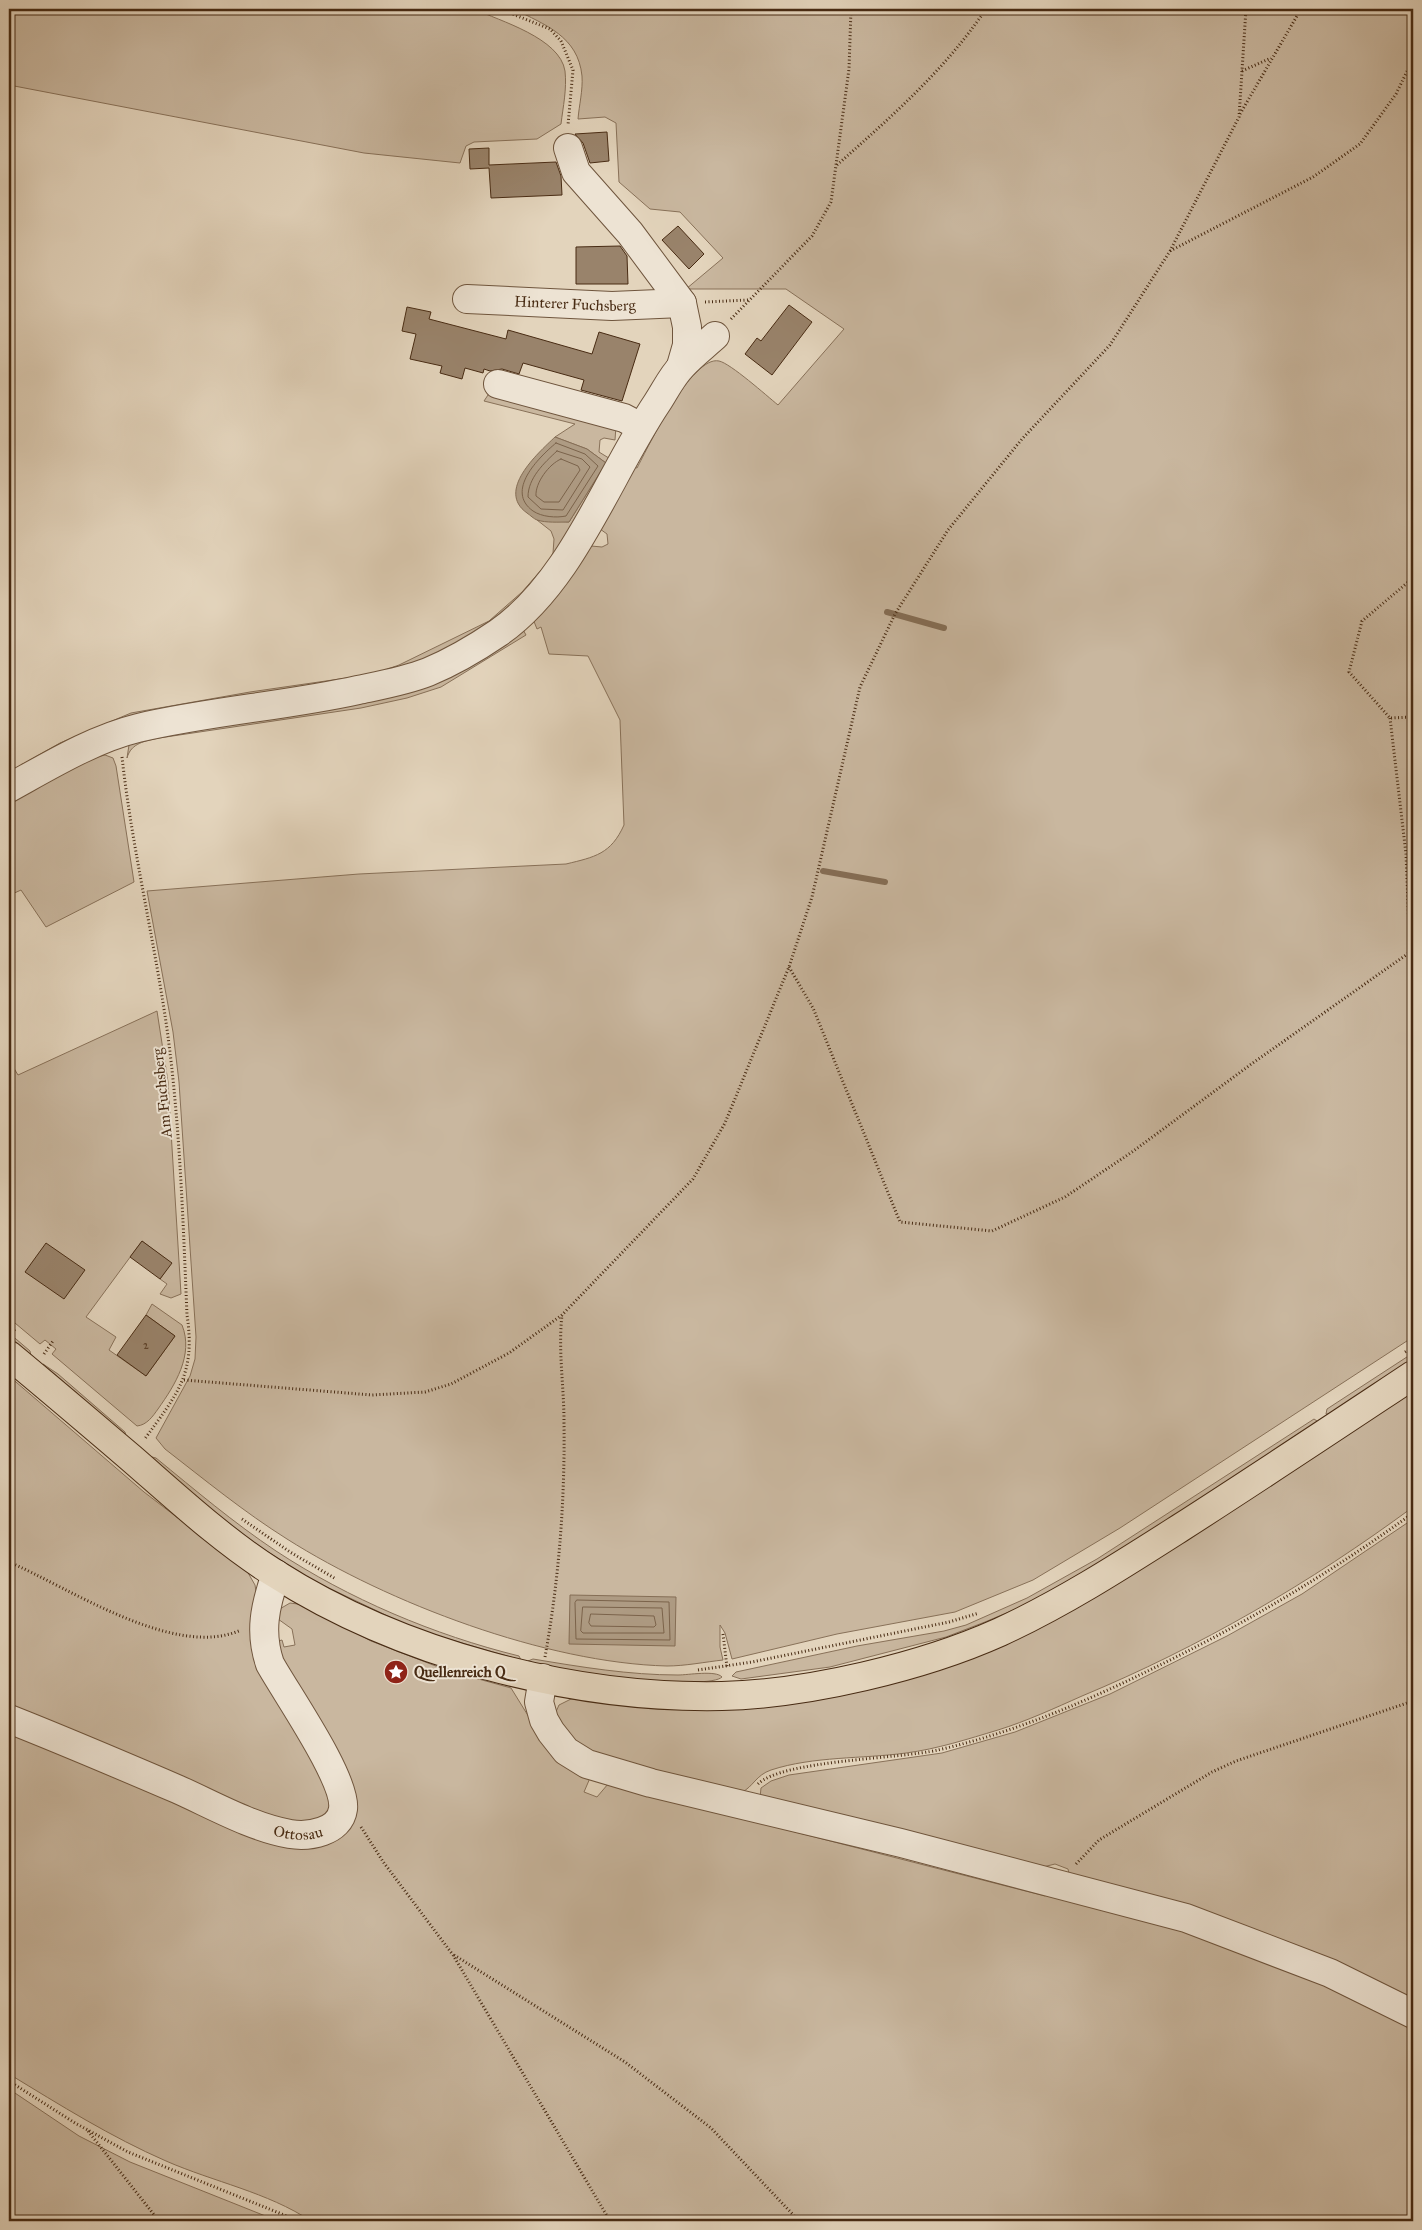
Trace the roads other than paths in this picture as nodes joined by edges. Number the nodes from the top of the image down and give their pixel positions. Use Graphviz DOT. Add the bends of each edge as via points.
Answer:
graph roads {
  1 [pos="568,148"];
  2 [pos="467,300"];
  3 [pos="682,302"];
  4 [pos="715,336"];
  5 [pos="681,366"];
  6 [pos="498,384"];
  7 [pos="641,427"];
  8 [pos="9,788"];
  9 [pos="9,1355"];
  10 [pos="1405,1366"];
  11 [pos="283,1563"];
  12 [pos="545,1662"];
  13 [pos="9,1719"];
  14 [pos="1413,2014"];
  1 -- 3 [label="street" via="576,172 630,233"];
  2 -- 3 [label="street, Hinterer Fuchsberg" via="612,306"];
  3 -- 5 [label="street" via="687,345"];
  4 -- 5 [label="street"];
  5 -- 7 [label="street"];
  6 -- 7 [label="street" via="624,418"];
  7 -- 8 [label="street" via="564,560 522,613 498,632 428,672 332,696 161,723 119,734"];
  9 -- 11 [label="main road" via="189,1509"];
  10 -- 12 [label="main road" via="1120,1566 1026,1619 952,1651 853,1677 726,1696 658,1695 586,1686"];
  11 -- 12 [label="main road" via="365,1621 410,1639 466,1658"];
  11 -- 13 [label="street, Ottosau" via="265,1611 263,1640 270,1664 324,1756 341,1794 341,1816 327,1829 306,1835 291,1834 252,1823 95,1753"];
  12 -- 14 [label="street" via="539,1702 544,1720 566,1751 587,1764 1186,1918 1330,1973"];
}
